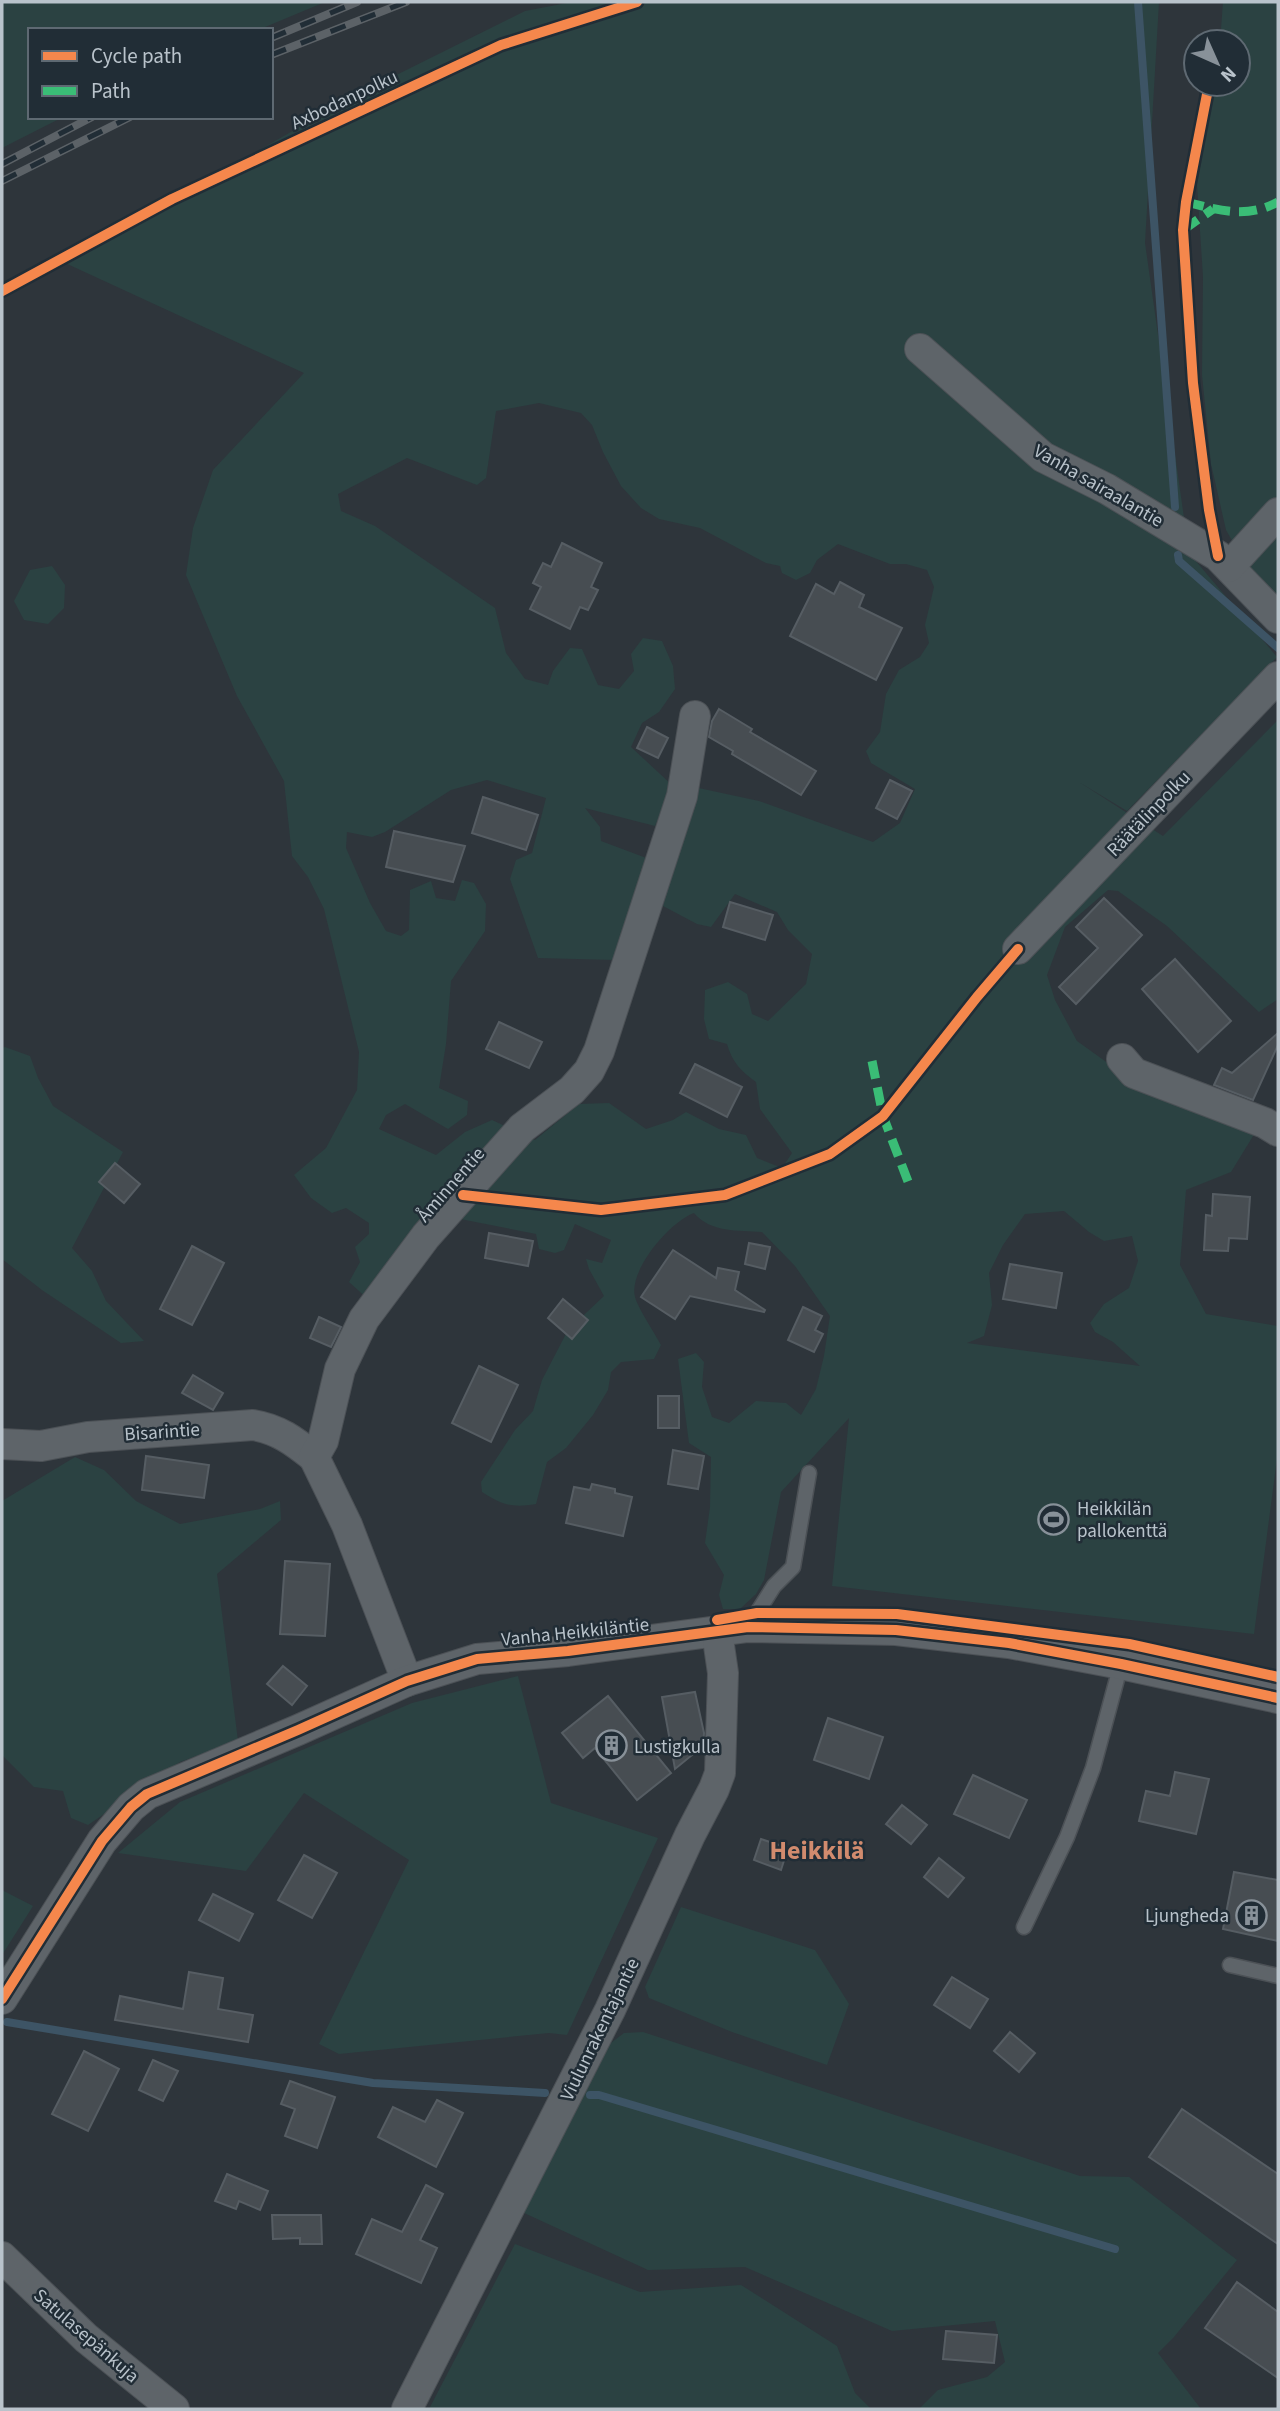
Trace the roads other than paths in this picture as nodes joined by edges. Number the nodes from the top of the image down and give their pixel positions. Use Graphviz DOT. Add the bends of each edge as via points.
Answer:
graph roads {
  1 [pos="920,349"];
  2 [pos="1278,513"];
  3 [pos="1229,567"];
  4 [pos="1278,618"];
  5 [pos="1278,677"];
  6 [pos="695,716"];
  7 [pos="1018,949"];
  8 [pos="1122,1059"];
  9 [pos="1278,1131"];
  10 [pos="2,1444"];
  11 [pos="314,1457"];
  12 [pos="809,1474"];
  13 [pos="748,1627"];
  14 [pos="717,1632"];
  15 [pos="1121,1664"];
  16 [pos="407,1681"];
  17 [pos="1278,1698"];
  18 [pos="1024,1927"];
  19 [pos="1230,1965"];
  20 [pos="1278,1976"];
  21 [pos="2,1999"];
  22 [pos="2,2257"];
  23 [pos="174,2409"];
  24 [pos="407,2409"];
  1 -- 3 [label="street, Vanha sairaalantie" via="1043,457 1107,489"];
  2 -- 3 [label="street"];
  3 -- 4 [label="street, Vanha sairaalantie"];
  5 -- 7 [label="street, Räätälinpolku"];
  6 -- 11 [label="street, Åminnentie" via="682,796 600,1051 572,1090 522,1128 426,1236 364,1319 340,1369 323,1441"];
  8 -- 9 [label="street" via="1134,1073"];
  10 -- 11 [label="street, Bisarintie" via="41,1446 88,1437 253,1424 281,1433"];
  11 -- 16 [label="street" via="347,1525"];
  12 -- 13 [label="lane" via="793,1567 774,1586"];
  13 -- 14 [label="street, Vanha Heikkiläntie"];
  13 -- 15 [label="street, Vanha Heikkiläntie" via="896,1630 1009,1643"];
  14 -- 16 [label="street, Vanha Heikkiläntie" via="477,1658"];
  14 -- 24 [label="street, Viulunrakentajantie" via="723,1673 720,1773 714,1789 610,2010"];
  15 -- 17 [label="street, Vanha Heikkiläntie"];
  15 -- 18 [label="lane" via="1093,1768 1067,1837"];
  16 -- 21 [label="street, Vanha Heikkiläntie" via="147,1794 102,1841"];
  19 -- 20 [label="lane"];
  22 -- 23 [label="street, Satulasepänkuja" via="86,2338"];
}
